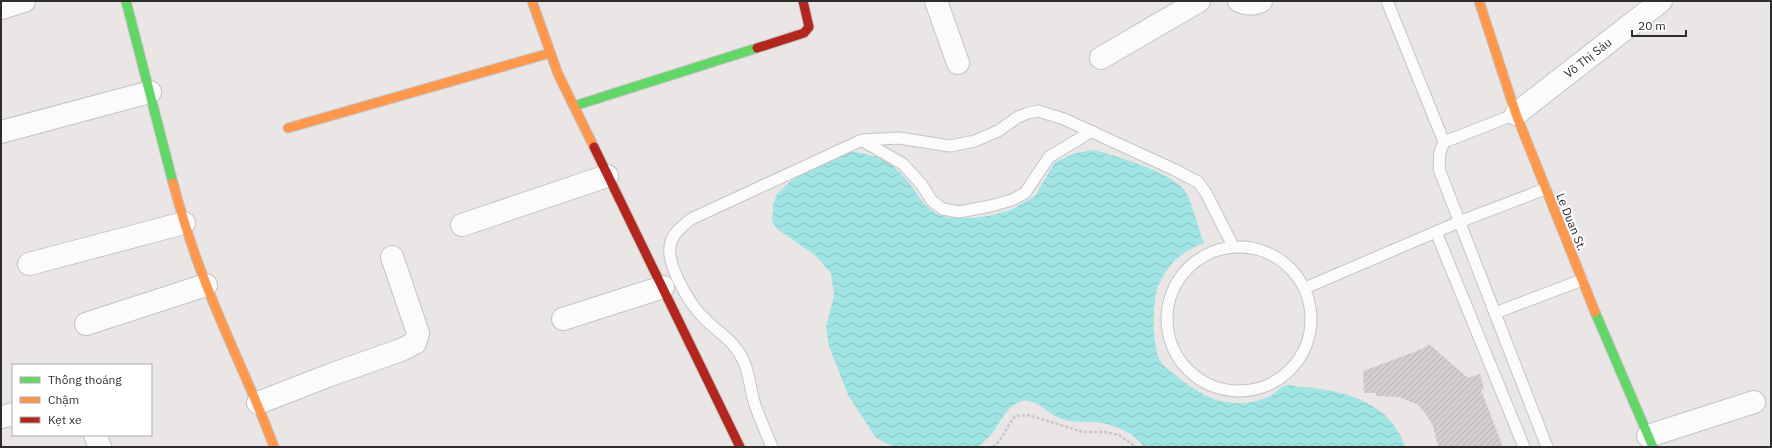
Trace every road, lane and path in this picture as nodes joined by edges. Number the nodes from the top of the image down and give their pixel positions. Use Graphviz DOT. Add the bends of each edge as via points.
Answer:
graph roads {
  1 [pos="24,1"];
  2 [pos="126,1"];
  3 [pos="532,1"];
  4 [pos="803,1"];
  5 [pos="936,1"];
  6 [pos="1199,1"];
  7 [pos="1239,1"];
  8 [pos="1262,1"];
  9 [pos="1387,1"];
  10 [pos="1479,1"];
  11 [pos="1661,1"];
  12 [pos="1,8"];
  13 [pos="550,53"];
  14 [pos="1101,58"];
  15 [pos="958,63"];
  16 [pos="150,92"];
  17 [pos="574,106"];
  18 [pos="1516,114"];
  19 [pos="288,128"];
  20 [pos="1,132"];
  21 [pos="1092,132"];
  22 [pos="862,140"];
  23 [pos="1444,142"];
  24 [pos="607,176"];
  25 [pos="1545,189"];
  26 [pos="1459,222"];
  27 [pos="184,223"];
  28 [pos="462,225"];
  29 [pos="1436,232"];
  30 [pos="1233,246"];
  31 [pos="392,257"];
  32 [pos="29,264"];
  33 [pos="1582,280"];
  34 [pos="206,285"];
  35 [pos="663,287"];
  36 [pos="1305,288"];
  37 [pos="1495,313"];
  38 [pos="563,319"];
  39 [pos="86,324"];
  40 [pos="1754,402"];
  41 [pos="258,403"];
  42 [pos="12,414"];
  43 [pos="1,417"];
  44 [pos="95,436"];
  45 [pos="1650,442"];
  46 [pos="100,447"];
  47 [pos="274,447"];
  48 [pos="740,447"];
  49 [pos="772,447"];
  50 [pos="993,447"];
  51 [pos="1136,447"];
  52 [pos="1524,447"];
  53 [pos="1547,447"];
  1 -- 12 [label="street"];
  2 -- 16 [label="street"];
  3 -- 13 [label="street"];
  4 -- 17 [label="street" via="809,27 804,33"];
  5 -- 15 [label="street"];
  6 -- 14 [label="street"];
  7 -- 8 [label="street" via="1256,4"];
  9 -- 23 [label="lane"];
  10 -- 18 [label="street, Le Duan St."];
  11 -- 18 [label="street, Võ Thị Sáu"];
  13 -- 17 [label="street"];
  13 -- 19 [label="street"];
  16 -- 20 [label="street"];
  16 -- 27 [label="street"];
  17 -- 24 [label="street"];
  18 -- 23 [label="lane"];
  18 -- 25 [label="street, Le Duan St."];
  21 -- 22 [label="lane" via="1064,119 1038,112 1018,117 998,131 975,141 950,146 899,138"];
  21 -- 22 [label="lane" via="1049,157 1025,193 1012,200 959,212 943,209 932,201 903,164"];
  21 -- 30 [label="lane" via="1198,182"];
  22 -- 49 [label="lane" via="691,219 678,229 671,242 671,254 678,279 689,299 703,318 729,338 744,361 754,404"];
  23 -- 26 [label="lane" via="1440,152 1439,169"];
  24 -- 28 [label="street"];
  24 -- 35 [label="street"];
  25 -- 26 [label="lane"];
  25 -- 33 [label="street, Le Duan St."];
  26 -- 29 [label="lane"];
  26 -- 37 [label="lane"];
  27 -- 32 [label="street"];
  27 -- 34 [label="street"];
  29 -- 36 [label="lane"];
  29 -- 52 [label="lane"];
  30 -- 36 [label="lane" via="1255,248 1275,256 1293,270"];
  30 -- 36 [label="lane" via="1209,252 1188,266 1174,286 1166,309 1167,333 1176,356 1192,375 1214,387 1238,391 1262,387 1284,376 1300,358 1310,336 1312,311"];
  31 -- 41 [label="street" via="418,333 415,343"];
  33 -- 37 [label="lane"];
  33 -- 45 [label="street, Le Duan St."];
  34 -- 39 [label="street"];
  34 -- 41 [label="street"];
  35 -- 38 [label="street"];
  35 -- 48 [label="street"];
  37 -- 53 [label="lane"];
  40 -- 45 [label="street"];
  41 -- 47 [label="street"];
  42 -- 43 [label="street"];
  44 -- 46 [label="street"];
  50 -- 51 [label="path" via="1000,442 1015,416 1028,415 1083,432 1119,435"];
}
